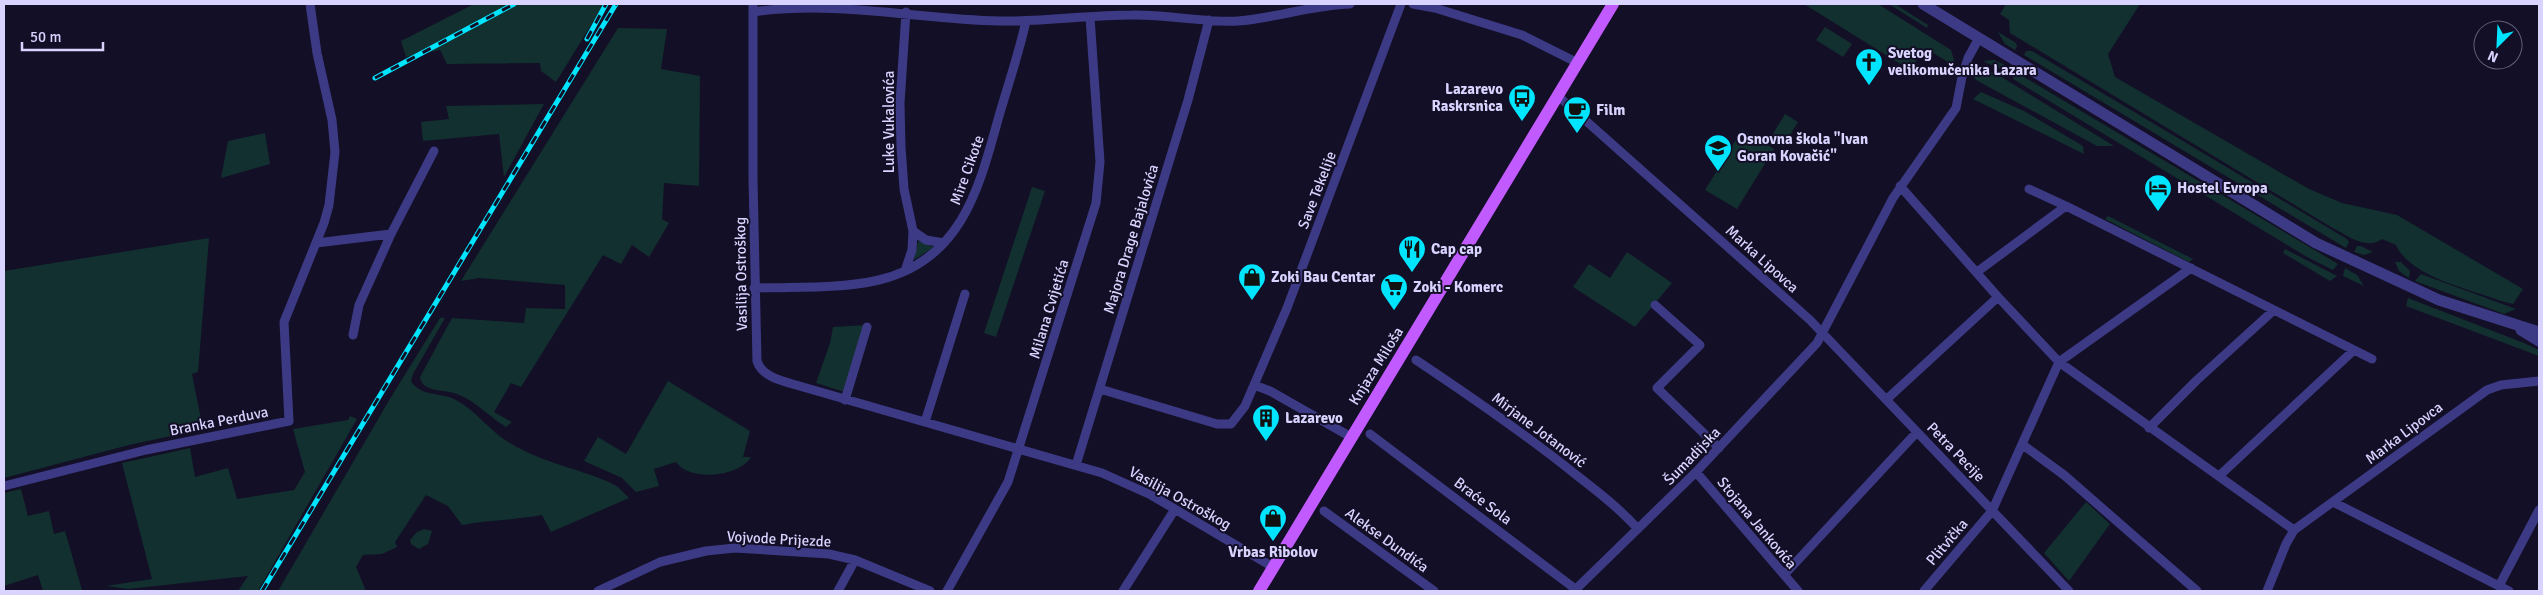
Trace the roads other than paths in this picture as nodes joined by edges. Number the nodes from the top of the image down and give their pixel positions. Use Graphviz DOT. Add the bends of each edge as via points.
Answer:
graph roads {
  1 [pos="310,4"];
  2 [pos="1350,4"];
  3 [pos="1400,4"];
  4 [pos="1418,4"];
  5 [pos="1613,4"];
  6 [pos="1922,4"];
  7 [pos="848,6"];
  8 [pos="753,8"];
  9 [pos="906,12"];
  10 [pos="1090,18"];
  11 [pos="1209,20"];
  12 [pos="1026,21"];
  13 [pos="1979,38"];
  14 [pos="1578,63"];
  15 [pos="1558,96"];
  16 [pos="434,151"];
  17 [pos="1900,186"];
  18 [pos="2029,188"];
  19 [pos="2066,206"];
  20 [pos="913,231"];
  21 [pos="391,234"];
  22 [pos="316,243"];
  23 [pos="944,243"];
  24 [pos="2191,268"];
  25 [pos="905,271"];
  26 [pos="1977,272"];
  27 [pos="754,288"];
  28 [pos="965,294"];
  29 [pos="1998,297"];
  30 [pos="1655,305"];
  31 [pos="2274,310"];
  32 [pos="2511,324"];
  33 [pos="867,327"];
  34 [pos="2539,332"];
  35 [pos="1822,333"];
  36 [pos="353,335"];
  37 [pos="2539,341"];
  38 [pos="2354,350"];
  39 [pos="2372,359"];
  40 [pos="1416,360"];
  41 [pos="2059,362"];
  42 [pos="2539,381"];
  43 [pos="1254,384"];
  44 [pos="1100,389"];
  45 [pos="1887,399"];
  46 [pos="845,400"];
  47 [pos="925,422"];
  48 [pos="2149,428"];
  49 [pos="1917,432"];
  50 [pos="1370,434"];
  51 [pos="1351,437"];
  52 [pos="2023,445"];
  53 [pos="1719,448"];
  54 [pos="1018,451"];
  55 [pos="1076,465"];
  56 [pos="1696,472"];
  57 [pos="2219,476"];
  58 [pos="4,486"];
  59 [pos="2335,502"];
  60 [pos="1175,510"];
  61 [pos="2539,510"];
  62 [pos="1324,511"];
  63 [pos="1992,511"];
  64 [pos="1638,529"];
  65 [pos="2294,530"];
  66 [pos="855,560"];
  67 [pos="1273,567"];
  68 [pos="1784,575"];
  69 [pos="2499,586"];
  70 [pos="598,591"];
  71 [pos="838,591"];
  72 [pos="930,591"];
  73 [pos="947,591"];
  74 [pos="1124,591"];
  75 [pos="1260,591"];
  76 [pos="1434,591"];
  77 [pos="1576,591"];
  78 [pos="1798,591"];
  79 [pos="1924,591"];
  80 [pos="2069,591"];
  81 [pos="2197,591"];
  82 [pos="2267,591"];
  83 [pos="2509,591"];
  1 -- 22 [label="street, Branka Perduva" via="335,139 329,205"];
  2 -- 11 [label="street" via="1308,7 1251,20"];
  3 -- 43 [label="street, Save Tekelije" via="1290,299"];
  4 -- 14 [label="street" via="1522,35"];
  5 -- 14 [label="main road, Knjaza Miloša"];
  6 -- 13 [label="street"];
  7 -- 8 [label="street"];
  7 -- 9 [label="street"];
  8 -- 27 [label="street, Vasilija Ostroškog"];
  9 -- 12 [label="street"];
  9 -- 20 [label="street, Luke Vukalovića" via="900,103 901,147 904,189"];
  10 -- 11 [label="street" via="1145,15"];
  10 -- 12 [label="street"];
  10 -- 54 [label="street, Milana Cvijetića" via="1098,116 1098,194"];
  11 -- 44 [label="street, Majora Drage Bajalovića"];
  12 -- 23 [label="street, Mire Cikote" via="976,194 961,222"];
  13 -- 17 [label="street" via="1968,58 1956,108"];
  13 -- 32 [label="street" via="2316,243 2409,288"];
  14 -- 15 [label="main road, Knjaza Miloša"];
  15 -- 35 [label="street, Marka Lipovca"];
  15 -- 51 [label="main road, Knjaza Miloša"];
  16 -- 21 [label="street"];
  17 -- 26 [label="street"];
  17 -- 35 [label="street"];
  18 -- 19 [label="street"];
  19 -- 24 [label="street"];
  19 -- 26 [label="street"];
  20 -- 23 [label="street" via="926,240"];
  20 -- 25 [label="street, Luke Vukalovića" via="912,250"];
  21 -- 22 [label="street"];
  21 -- 36 [label="street" via="359,305"];
  22 -- 58 [label="street, Branka Perduva" via="284,322 288,421 146,450"];
  23 -- 25 [label="street, Mire Cikote"];
  24 -- 31 [label="street"];
  24 -- 41 [label="street"];
  25 -- 27 [label="street, Mire Cikote" via="860,284"];
  26 -- 29 [label="street"];
  27 -- 46 [label="street, Vasilija Ostroškog" via="757,361 762,370 772,377"];
  28 -- 47 [label="street"];
  29 -- 41 [label="street"];
  29 -- 45 [label="street"];
  30 -- 53 [label="street" via="1700,345 1657,388"];
  31 -- 38 [label="street"];
  31 -- 48 [label="street"];
  32 -- 34 [label="street"];
  32 -- 37 [label="street"];
  33 -- 46 [label="street"];
  35 -- 45 [label="street, Petra Pecije"];
  35 -- 53 [label="street, Šumadijska"];
  38 -- 39 [label="street"];
  38 -- 57 [label="street"];
  40 -- 64 [label="street, Mirjane Jotanović" via="1561,462"];
  41 -- 48 [label="street"];
  41 -- 52 [label="street, Plitvička"];
  42 -- 59 [label="street, Marka Lipovca" via="2501,384 2487,390"];
  43 -- 44 [label="street, Save Tekelije" via="1235,420 1224,425"];
  43 -- 51 [label="street"];
  44 -- 55 [label="street, Majora Drage Bajalovića"];
  45 -- 49 [label="street, Petra Pecije"];
  46 -- 47 [label="street, Vasilija Ostroškog"];
  47 -- 54 [label="street, Vasilija Ostroškog"];
  48 -- 57 [label="street"];
  49 -- 63 [label="street, Petra Pecije"];
  49 -- 68 [label="street"];
  50 -- 77 [label="street, Braće Sola"];
  51 -- 67 [label="main road, Knjaza Miloša"];
  52 -- 63 [label="street, Plitvička"];
  52 -- 81 [label="street" via="2064,475"];
  53 -- 56 [label="street, Šumadijska"];
  54 -- 55 [label="street, Vasilija Ostroškog"];
  54 -- 73 [label="street, Milana Cvijetića" via="1002,496"];
  55 -- 60 [label="street, Vasilija Ostroškog" via="1126,483"];
  56 -- 64 [label="street, Šumadijska"];
  56 -- 68 [label="street, Stojana Jankovića"];
  57 -- 65 [label="street"];
  59 -- 65 [label="street, Marka Lipovca"];
  59 -- 69 [label="street"];
  60 -- 67 [label="street, Vasilija Ostroškog"];
  60 -- 74 [label="street"];
  61 -- 69 [label="street"];
  62 -- 76 [label="street, Alekse Dundića"];
  63 -- 79 [label="street, Plitvička"];
  63 -- 80 [label="street, Petra Pecije"];
  64 -- 77 [label="street, Šumadijska"];
  65 -- 82 [label="street, Marka Lipovca"];
  66 -- 70 [label="street, Vojvode Prijezde" via="785,550 735,548 706,551 660,562"];
  66 -- 71 [label="street"];
  66 -- 72 [label="street, Vojvode Prijezde"];
  67 -- 75 [label="main road, Knjaza Miloša"];
  68 -- 78 [label="street, Stojana Jankovića"];
  69 -- 83 [label="street"];
}
